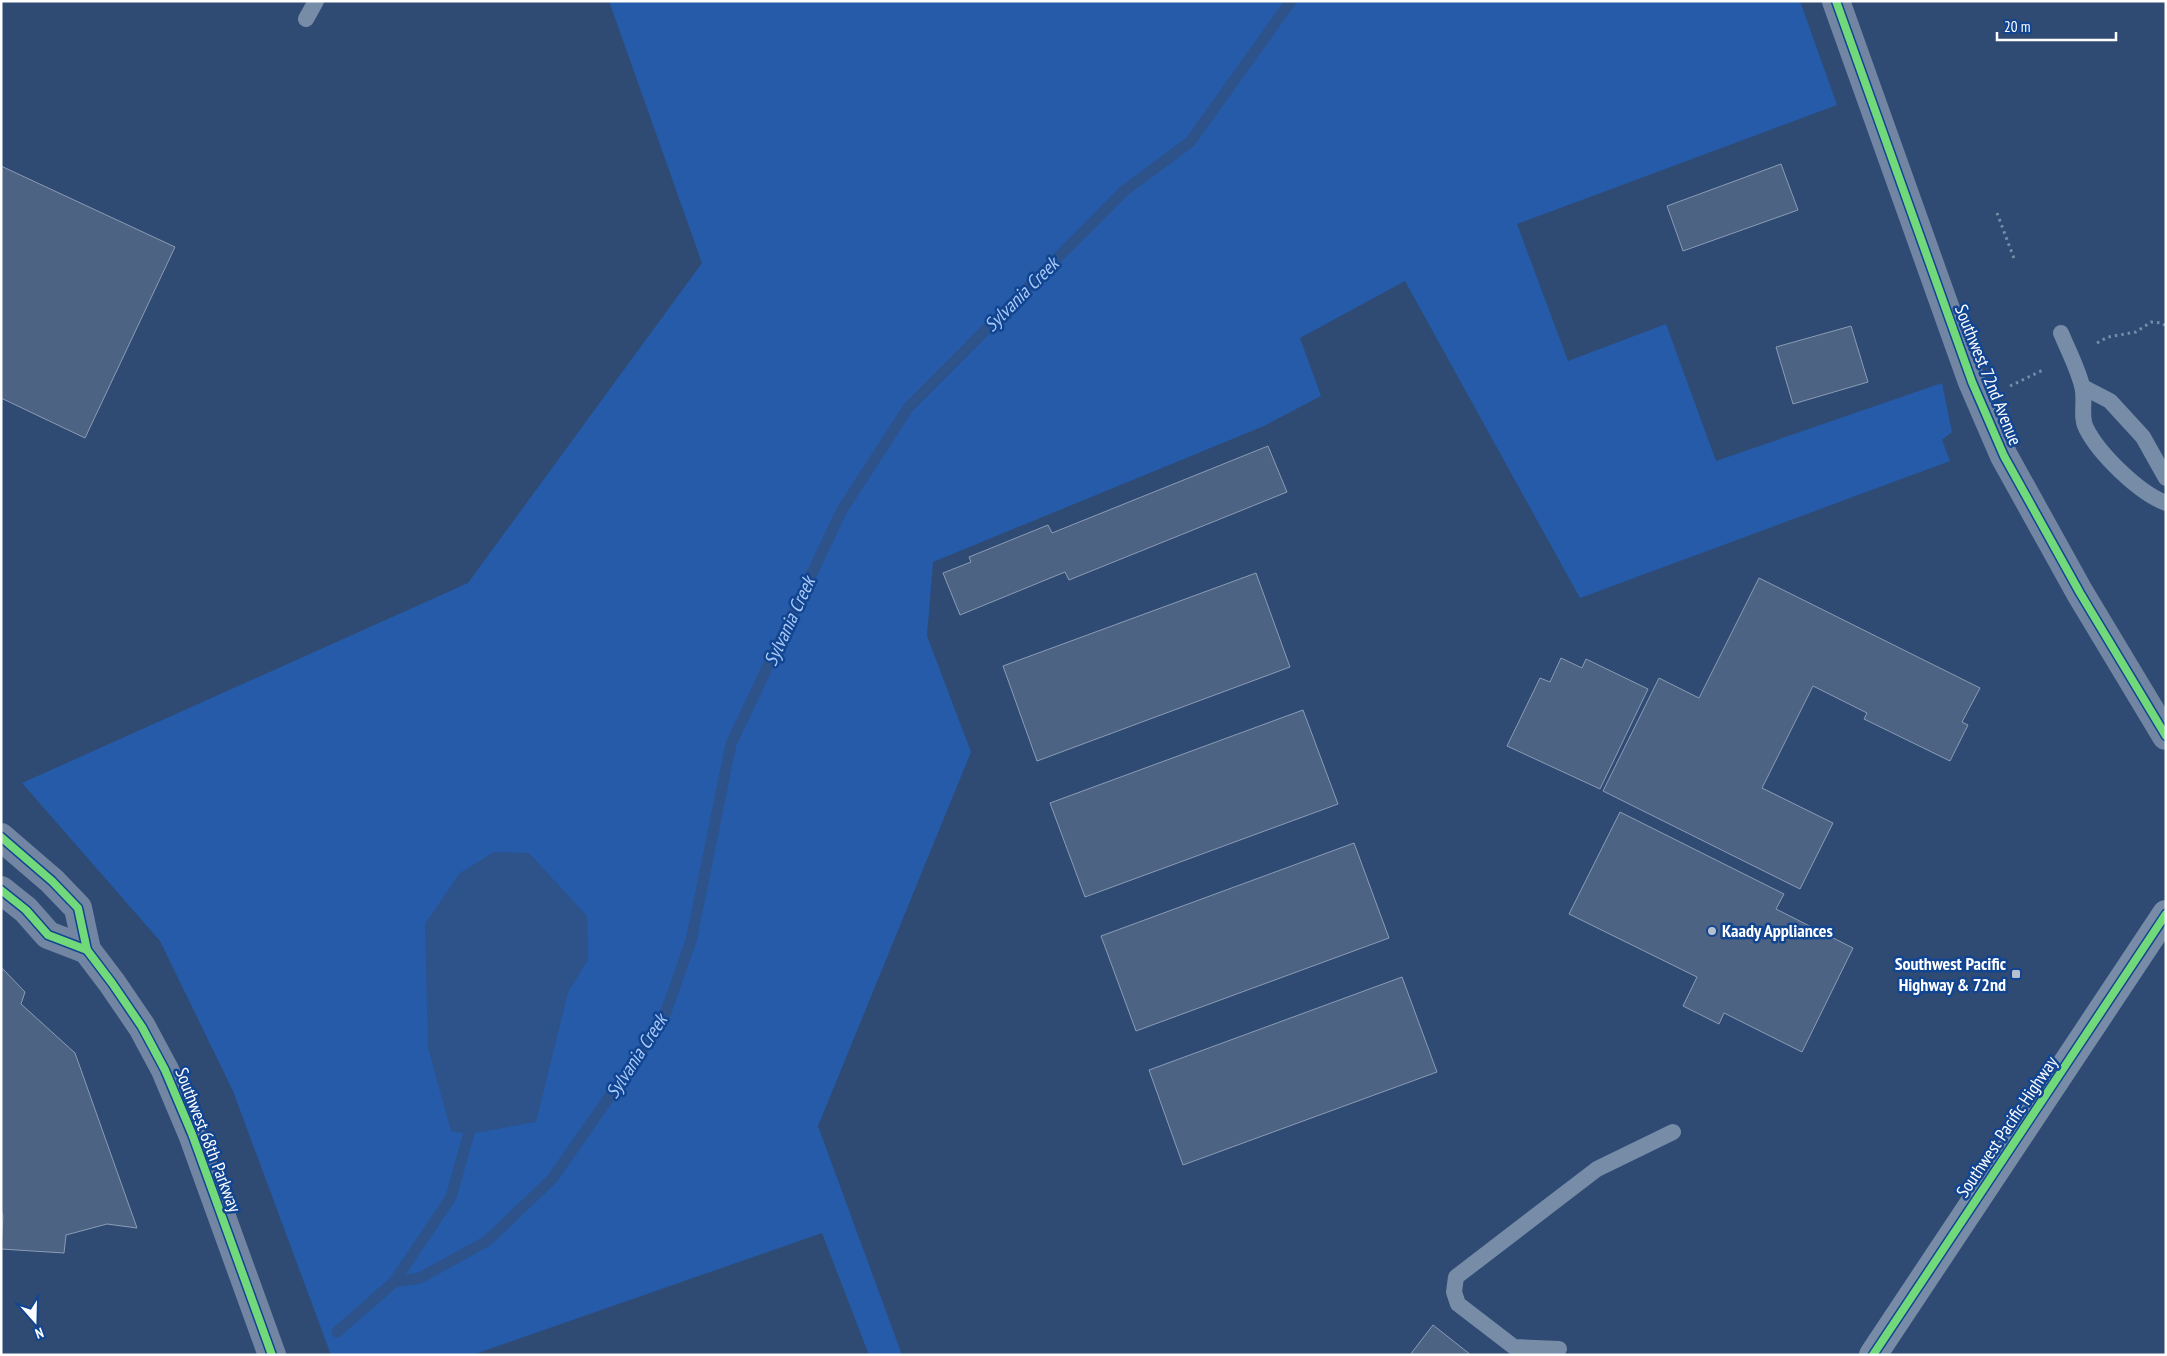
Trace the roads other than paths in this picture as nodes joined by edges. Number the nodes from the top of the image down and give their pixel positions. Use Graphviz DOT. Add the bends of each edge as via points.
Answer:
graph roads {
  1 [pos="316,1"];
  2 [pos="1836,1"];
  3 [pos="306,19"];
  4 [pos="2061,333"];
  5 [pos="2082,387"];
  6 [pos="2166,478"];
  7 [pos="2166,503"];
  8 [pos="2166,736"];
  9 [pos="1,837"];
  10 [pos="1,890"];
  11 [pos="2166,914"];
  12 [pos="87,950"];
  13 [pos="1673,1132"];
  14 [pos="1560,1349"];
  15 [pos="272,1355"];
  16 [pos="1872,1355"];
  1 -- 3 [label="lane"];
  2 -- 8 [label="main road, Southwest 72nd Avenue" via="1972,382 2004,456 2080,593"];
  4 -- 5 [label="lane"];
  5 -- 6 [label="lane" via="2110,401 2143,438"];
  5 -- 7 [label="lane" via="2085,427 2129,480"];
  9 -- 12 [label="main road, Southwest 68th Parkway" via="78,908"];
  10 -- 12 [label="main road" via="26,910 48,935"];
  11 -- 16 [label="highway, Southwest Pacific Highway"];
  12 -- 15 [label="main road, Southwest 68th Parkway" via="142,1027 165,1070 192,1134"];
  13 -- 14 [label="lane" via="1597,1169 1456,1276 1454,1292 1458,1304 1514,1347"];
}
